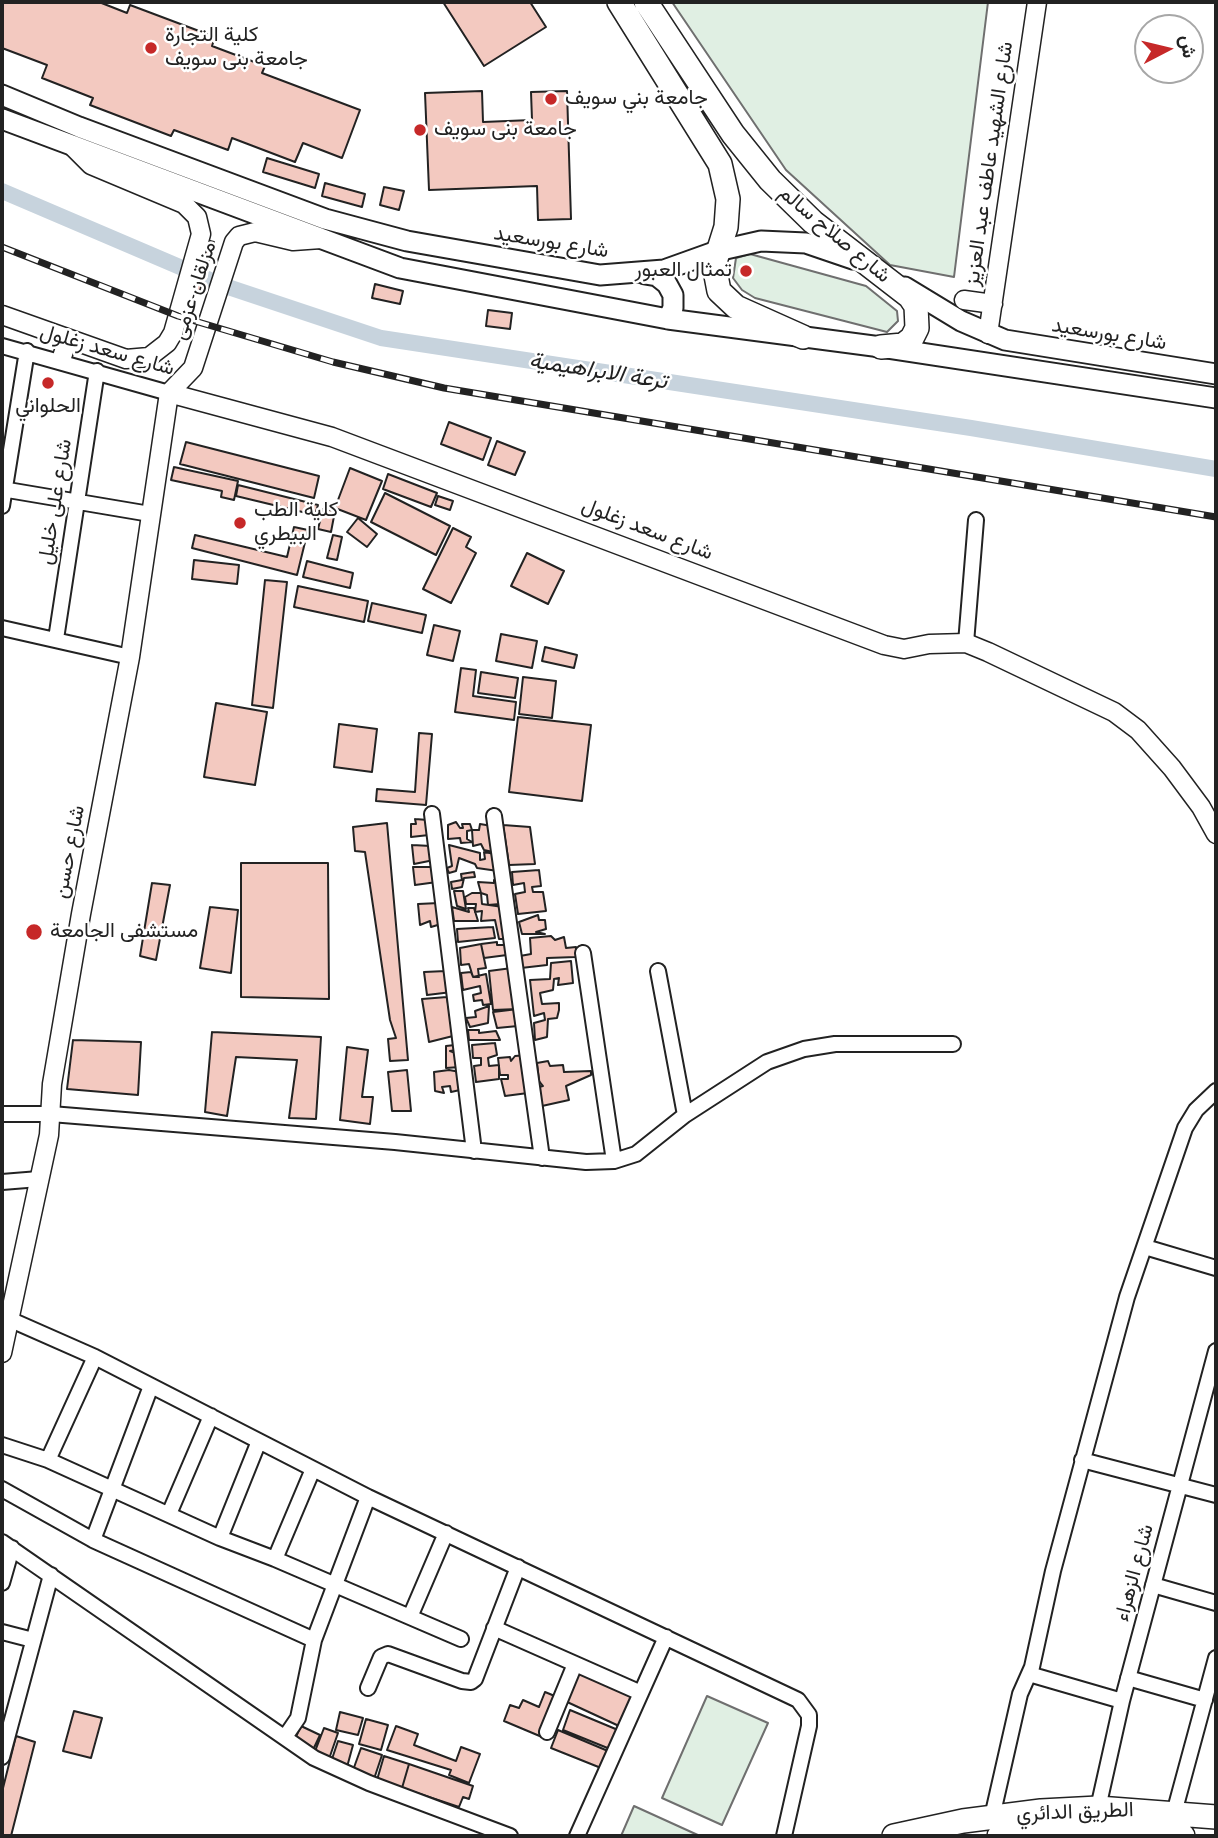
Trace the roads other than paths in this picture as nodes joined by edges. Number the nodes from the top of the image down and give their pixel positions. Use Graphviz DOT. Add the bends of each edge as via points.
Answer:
graph roads {
  1 [pos="619,2"];
  2 [pos="646,2"];
  3 [pos="1037,2"];
  4 [pos="2,94"];
  5 [pos="2,119"];
  6 [pos="74,148"];
  7 [pos="321,239"];
  8 [pos="717,251"];
  9 [pos="868,267"];
  10 [pos="645,274"];
  11 [pos="964,300"];
  12 [pos="993,304"];
  13 [pos="2,315"];
  14 [pos="668,319"];
  15 [pos="988,334"];
  16 [pos="803,337"];
  17 [pos="68,339"];
  18 [pos="2,346"];
  19 [pos="881,347"];
  20 [pos="27,351"];
  21 [pos="61,360"];
  22 [pos="97,371"];
  23 [pos="1216,374"];
  24 [pos="169,393"];
  25 [pos="1216,398"];
  26 [pos="3,489"];
  27 [pos="77,500"];
  28 [pos="2,506"];
  29 [pos="150,514"];
  30 [pos="976,520"];
  31 [pos="2,628"];
  32 [pos="56,639"];
  33 [pos="966,643"];
  34 [pos="130,657"];
  35 [pos="432,814"];
  36 [pos="494,817"];
  37 [pos="1216,834"];
  38 [pos="583,953"];
  39 [pos="658,971"];
  40 [pos="953,1044"];
  41 [pos="1216,1091"];
  42 [pos="2,1114"];
  43 [pos="51,1114"];
  44 [pos="685,1115"];
  45 [pos="474,1151"];
  46 [pos="542,1158"];
  47 [pos="614,1161"];
  48 [pos="39,1179"];
  49 [pos="2,1182"];
  50 [pos="1145,1247"];
  51 [pos="1216,1268"];
  52 [pos="6,1317"];
  53 [pos="1216,1350"];
  54 [pos="2,1353"];
  55 [pos="95,1357"];
  56 [pos="151,1386"];
  57 [pos="1201,1410"];
  58 [pos="1216,1415"];
  59 [pos="211,1416"];
  60 [pos="260,1441"];
  61 [pos="2,1445"];
  62 [pos="48,1460"];
  63 [pos="1082,1460"];
  64 [pos="313,1469"];
  65 [pos="1180,1486"];
  66 [pos="111,1487"];
  67 [pos="2,1489"];
  68 [pos="1216,1495"];
  69 [pos="368,1497"];
  70 [pos="169,1514"];
  71 [pos="446,1533"];
  72 [pos="220,1538"];
  73 [pos="93,1539"];
  74 [pos="7,1545"];
  75 [pos="275,1559"];
  76 [pos="517,1567"];
  77 [pos="51,1575"];
  78 [pos="2,1583"];
  79 [pos="334,1584"];
  80 [pos="1153,1585"];
  81 [pos="1216,1603"];
  82 [pos="410,1617"];
  83 [pos="494,1628"];
  84 [pos="2,1632"];
  85 [pos="666,1637"];
  86 [pos="461,1639"];
  87 [pos="33,1640"];
  88 [pos="314,1640"];
  89 [pos="1216,1658"];
  90 [pos="575,1664"];
  91 [pos="1029,1674"];
  92 [pos="1128,1678"];
  93 [pos="368,1688"];
  94 [pos="641,1693"];
  95 [pos="2,1698"];
  96 [pos="1205,1700"];
  97 [pos="1122,1701"];
  98 [pos="17,1702"];
  99 [pos="547,1732"];
  100 [pos="285,1737"];
  101 [pos="2,1757"];
  102 [pos="1098,1808"];
  103 [pos="1174,1813"];
  104 [pos="1208,1823"];
  105 [pos="995,1827"];
  106 [pos="510,1836"];
  107 [pos="577,1836"];
  108 [pos="784,1836"];
  109 [pos="894,1836"];
  110 [pos="1183,1836"];
  1 -- 8 [label="main road" via="720,164 728,213"];
  2 -- 9 [label="main road, شارع صلاح سالم" via="751,158 791,202"];
  3 -- 12 [label="street, شارع الشهيد عاطف عبد العزيز"];
  4 -- 10 [label="main road, شارع بورسعيد" via="79,127 372,233 578,273"];
  5 -- 6 [label="main road"];
  6 -- 7 [label="main road"];
  6 -- 17 [label="street, مزلقان عزمى" via="102,171 192,209 201,225 200,243 167,343 138,360"];
  7 -- 14 [label="main road" via="400,268"];
  7 -- 24 [label="street, مزلقان عزمى" via="293,241 255,232 234,242 193,368"];
  8 -- 9 [label="main road, شارع بورسعيد" via="783,241 828,249"];
  8 -- 10 [label="main road, شارع بورسعيد"];
  8 -- 16 [label="main road" via="715,280 726,301"];
  9 -- 15 [label="main road, شارع بورسعيد"];
  9 -- 19 [label="main road, شارع صلاح سالم" via="910,298 919,317 912,338 903,345"];
  10 -- 14 [label="main road" via="657,276 673,295"];
  11 -- 12 [label="street"];
  12 -- 15 [label="street, شارع الشهيد عاطف عبد العزيز"];
  13 -- 17 [label="street, مزلقان عزمى"];
  14 -- 16 [label="main road"];
  15 -- 23 [label="main road, شارع بورسعيد" via="1042,348"];
  16 -- 19 [label="main road"];
  17 -- 21 [label="street"];
  18 -- 20 [label="street, شارع سعد زغلول"];
  19 -- 25 [label="main road"];
  20 -- 21 [label="street, شارع سعد زغلول"];
  20 -- 26 [label="street"];
  21 -- 22 [label="street, شارع سعد زغلول"];
  22 -- 24 [label="street, شارع سعد زغلول"];
  22 -- 27 [label="street, شارع على خليل"];
  24 -- 29 [label="street, شارع حسن"];
  24 -- 33 [label="street, شارع سعد زغلول" via="332,438 884,645 904,649 929,643"];
  26 -- 27 [label="street"];
  26 -- 28 [label="street"];
  27 -- 29 [label="street"];
  27 -- 32 [label="street, شارع على خليل"];
  29 -- 34 [label="street, شارع حسن"];
  30 -- 33 [label="street"];
  31 -- 32 [label="street"];
  32 -- 34 [label="street"];
  33 -- 37 [label="street, شارع سعد زغلول" via="1114,712 1138,730 1172,768"];
  34 -- 43 [label="street, شارع حسن" via="80,914"];
  35 -- 45 [label="street"];
  36 -- 46 [label="street"];
  38 -- 47 [label="street"];
  39 -- 44 [label="street"];
  40 -- 44 [label="street" via="835,1044 794,1051 767,1062"];
  41 -- 50 [label="street" via="1185,1128"];
  42 -- 43 [label="street"];
  43 -- 45 [label="street"];
  43 -- 48 [label="street, شارع حسن"];
  44 -- 47 [label="street" via="636,1154"];
  45 -- 46 [label="street"];
  46 -- 47 [label="street"];
  48 -- 49 [label="street"];
  48 -- 52 [label="street, شارع حسن"];
  50 -- 51 [label="street"];
  50 -- 63 [label="street"];
  52 -- 54 [label="street, شارع حسن"];
  52 -- 55 [label="street"];
  53 -- 57 [label="street, شارع الزهراء"];
  55 -- 56 [label="street"];
  55 -- 62 [label="street"];
  56 -- 59 [label="street"];
  56 -- 66 [label="street"];
  57 -- 58 [label="street"];
  57 -- 65 [label="street, شارع الزهراء"];
  59 -- 60 [label="street"];
  59 -- 70 [label="street"];
  60 -- 64 [label="street"];
  60 -- 72 [label="street"];
  61 -- 62 [label="street"];
  62 -- 66 [label="street"];
  63 -- 65 [label="street"];
  63 -- 91 [label="street"];
  64 -- 69 [label="street"];
  64 -- 75 [label="street"];
  65 -- 68 [label="street"];
  65 -- 80 [label="street, شارع الزهراء"];
  66 -- 70 [label="street"];
  66 -- 73 [label="street"];
  67 -- 73 [label="street"];
  69 -- 71 [label="street"];
  69 -- 79 [label="street"];
  70 -- 72 [label="street"];
  71 -- 76 [label="street"];
  71 -- 82 [label="street"];
  72 -- 75 [label="street"];
  73 -- 88 [label="street"];
  74 -- 77 [label="street"];
  74 -- 78 [label="street"];
  75 -- 79 [label="street"];
  76 -- 83 [label="street"];
  76 -- 85 [label="street"];
  77 -- 87 [label="street"];
  77 -- 100 [label="street"];
  79 -- 82 [label="street"];
  79 -- 88 [label="street"];
  80 -- 81 [label="street"];
  80 -- 92 [label="street, شارع الزهراء"];
  82 -- 86 [label="street"];
  83 -- 90 [label="street"];
  83 -- 93 [label="street" via="471,1682 388,1654 381,1657"];
  84 -- 87 [label="street"];
  85 -- 94 [label="street"];
  85 -- 108 [label="street" via="798,1700 804,1707 809,1726"];
  87 -- 98 [label="street"];
  88 -- 100 [label="street" via="298,1718"];
  89 -- 96 [label="street"];
  90 -- 94 [label="street"];
  90 -- 99 [label="street"];
  91 -- 97 [label="street"];
  91 -- 105 [label="street" via="1020,1694"];
  92 -- 96 [label="street"];
  92 -- 97 [label="street, شارع الزهراء"];
  94 -- 107 [label="street"];
  95 -- 98 [label="street"];
  96 -- 103 [label="street"];
  97 -- 102 [label="street, شارع الزهراء"];
  98 -- 101 [label="street"];
  100 -- 106 [label="street" via="340,1770"];
  102 -- 103 [label="main road, الطريق الدائري"];
  102 -- 105 [label="main road, الطريق الدائري"];
  103 -- 104 [label="main road, الطريق الدائري"];
  105 -- 109 [label="main road, الطريق الدائري"];
  105 -- 110 [label="main road, الطريق الدائري"];
}
